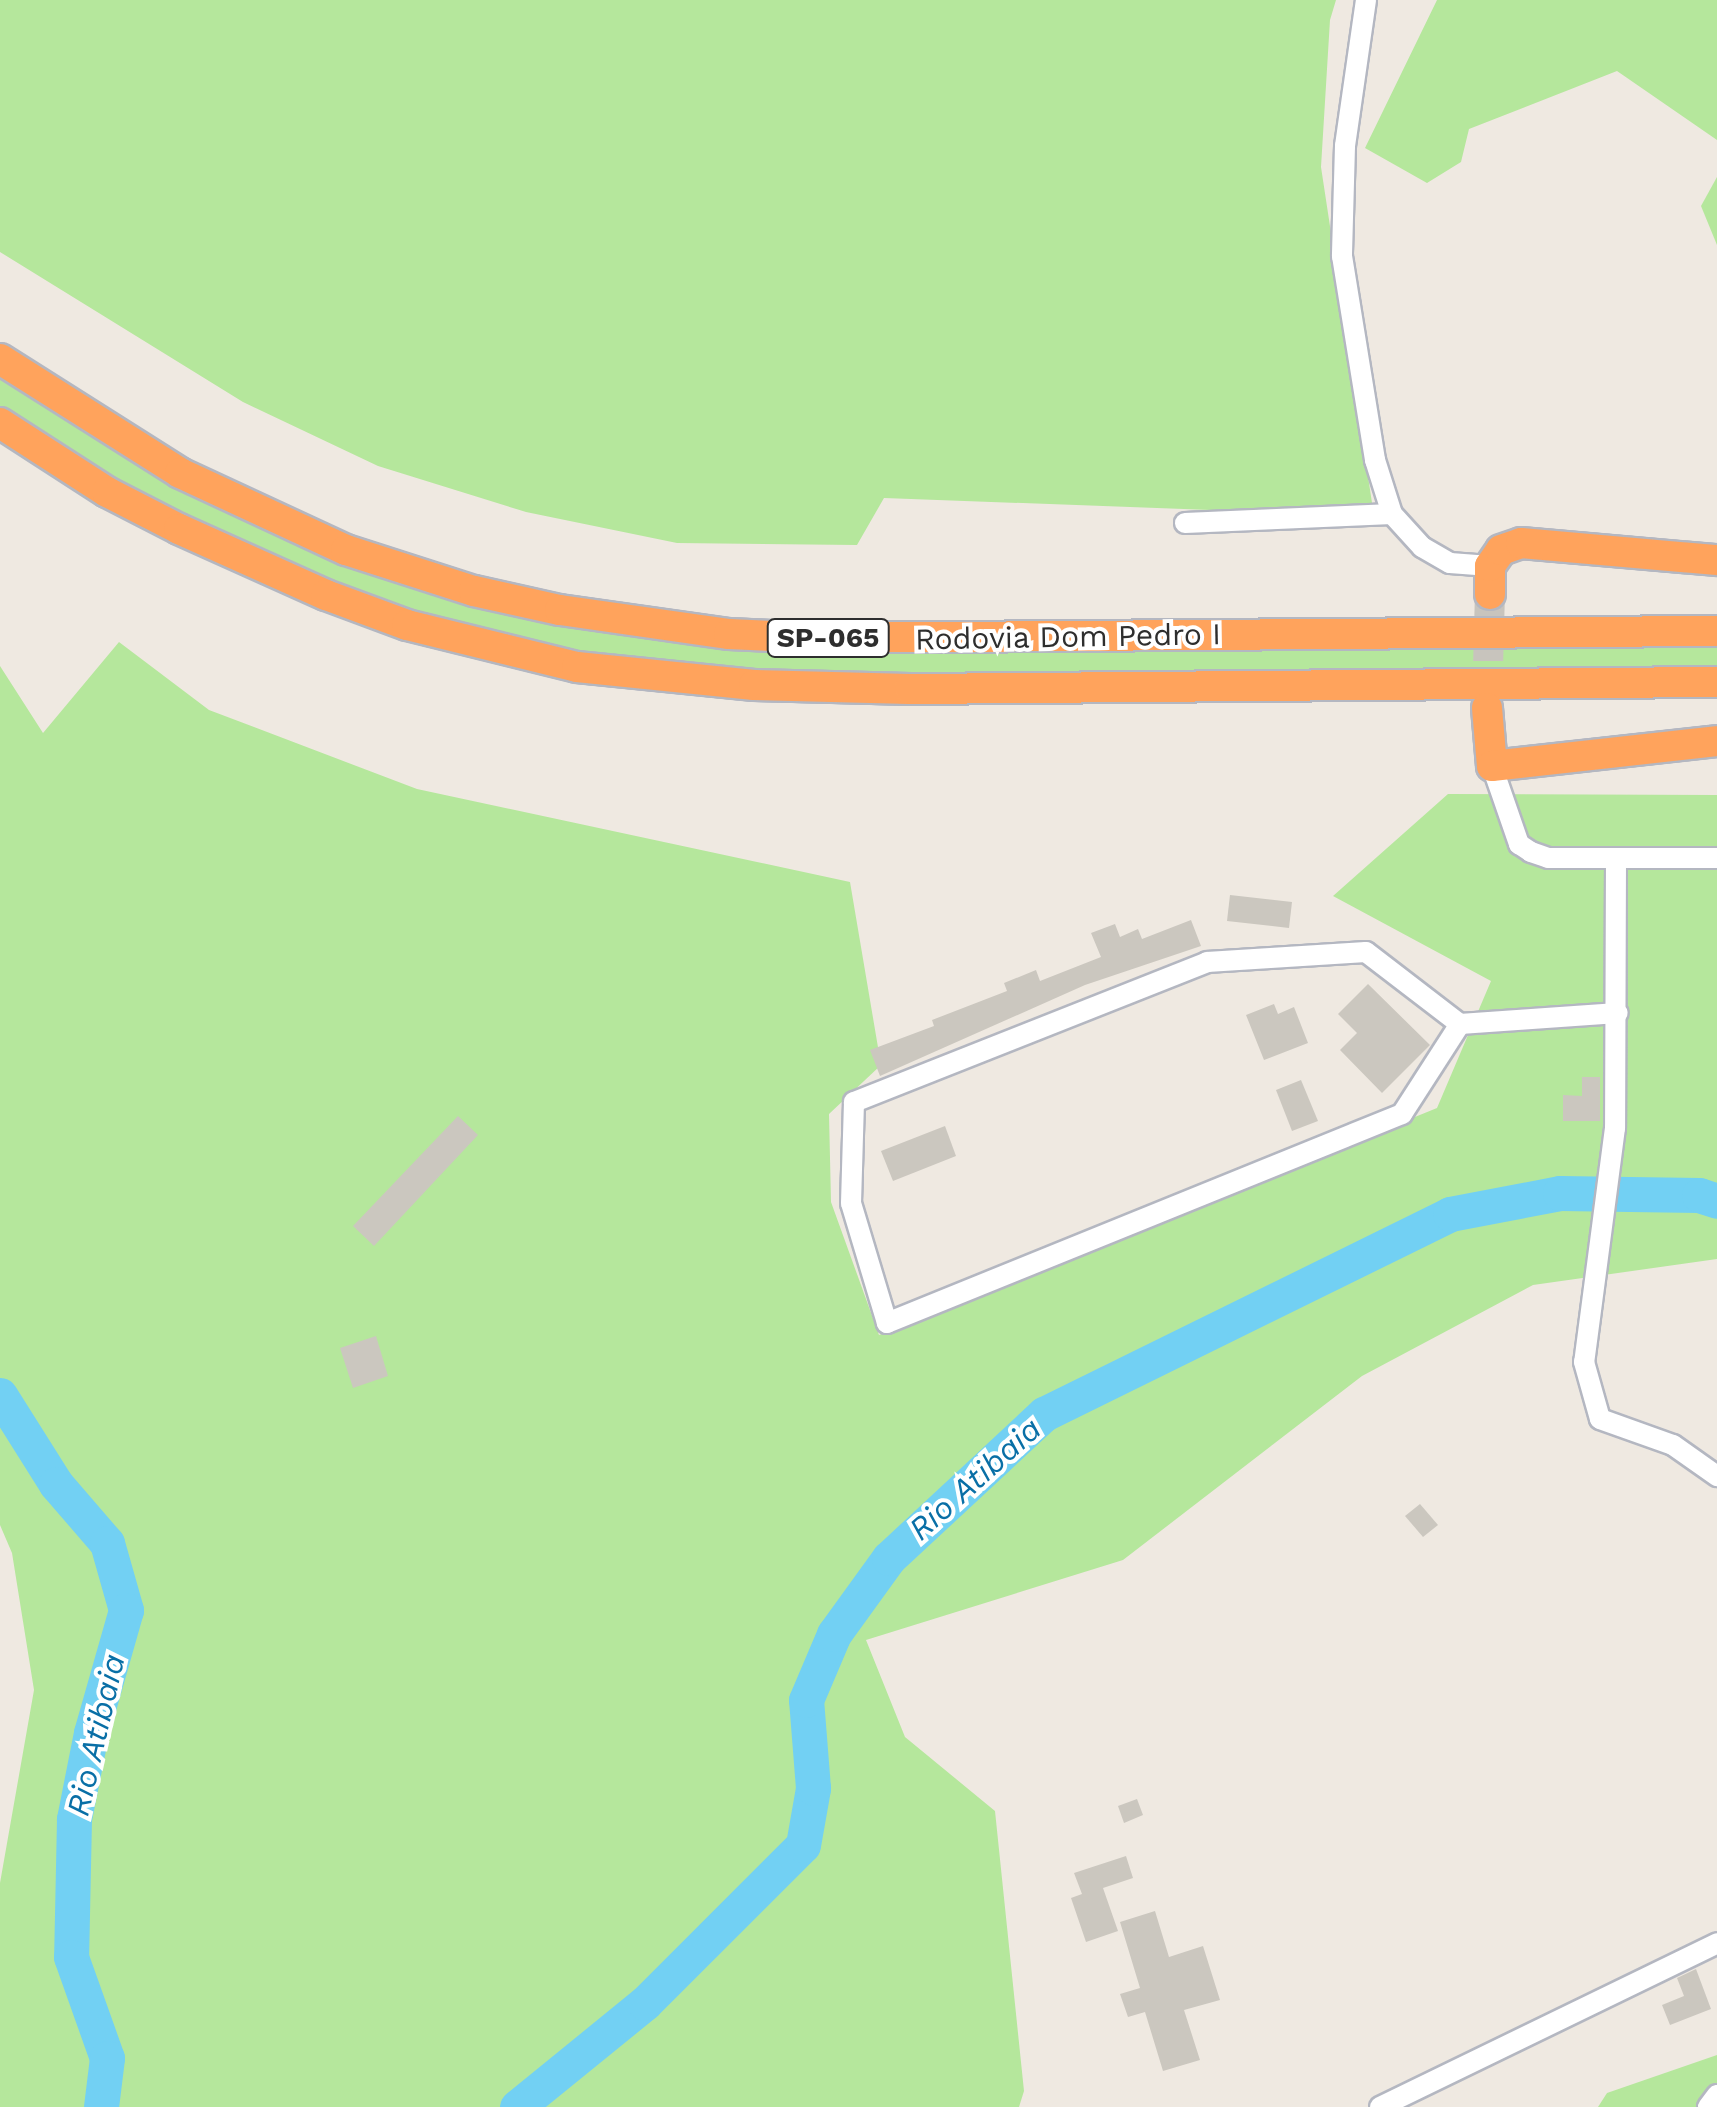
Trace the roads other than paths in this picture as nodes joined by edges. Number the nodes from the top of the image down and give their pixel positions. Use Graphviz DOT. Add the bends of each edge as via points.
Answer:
graph roads {
  1 [pos="1366,0"];
  2 [pos="0,359"];
  3 [pos="0,423"];
  4 [pos="1392,514"];
  5 [pos="1185,523"];
  6 [pos="1717,560"];
  7 [pos="1490,580"];
  8 [pos="1717,631"];
  9 [pos="1717,682"];
  10 [pos="1487,708"];
  11 [pos="1717,741"];
  12 [pos="1492,766"];
  13 [pos="1717,858"];
  14 [pos="1616,860"];
  15 [pos="1618,1013"];
  16 [pos="1460,1024"];
  17 [pos="1717,1476"];
  18 [pos="1717,1942"];
  19 [pos="1717,2094"];
  20 [pos="1380,2107"];
  21 [pos="1708,2107"];
  1 -- 4 [label="street" via="1344,146 1342,256 1375,460"];
  2 -- 8 [label="highway, Rodovia Dom Pedro I / SP-065" via="180,473 346,550 474,591 596,616 730,634 895,640"];
  3 -- 9 [label="highway, Rodovia Dom Pedro I / SP-065" via="150,514 326,595 407,625 577,666 754,685 910,690"];
  4 -- 5 [label="street"];
  4 -- 7 [label="street" via="1422,548"];
  6 -- 7 [label="highway" via="1521,543 1502,550"];
  10 -- 12 [label="highway"];
  11 -- 12 [label="highway"];
  12 -- 14 [label="street" via="1519,844 1548,858"];
  13 -- 14 [label="street"];
  14 -- 15 [label="street"];
  15 -- 16 [label="street"];
  15 -- 17 [label="street" via="1615,1128 1584,1362 1600,1419 1673,1445"];
  16 -- 16 [label="street" via="1366,952 1207,962 854,1102 850,1203 887,1323 1402,1114"];
  18 -- 20 [label="street"];
  19 -- 21 [label="street"];
}
